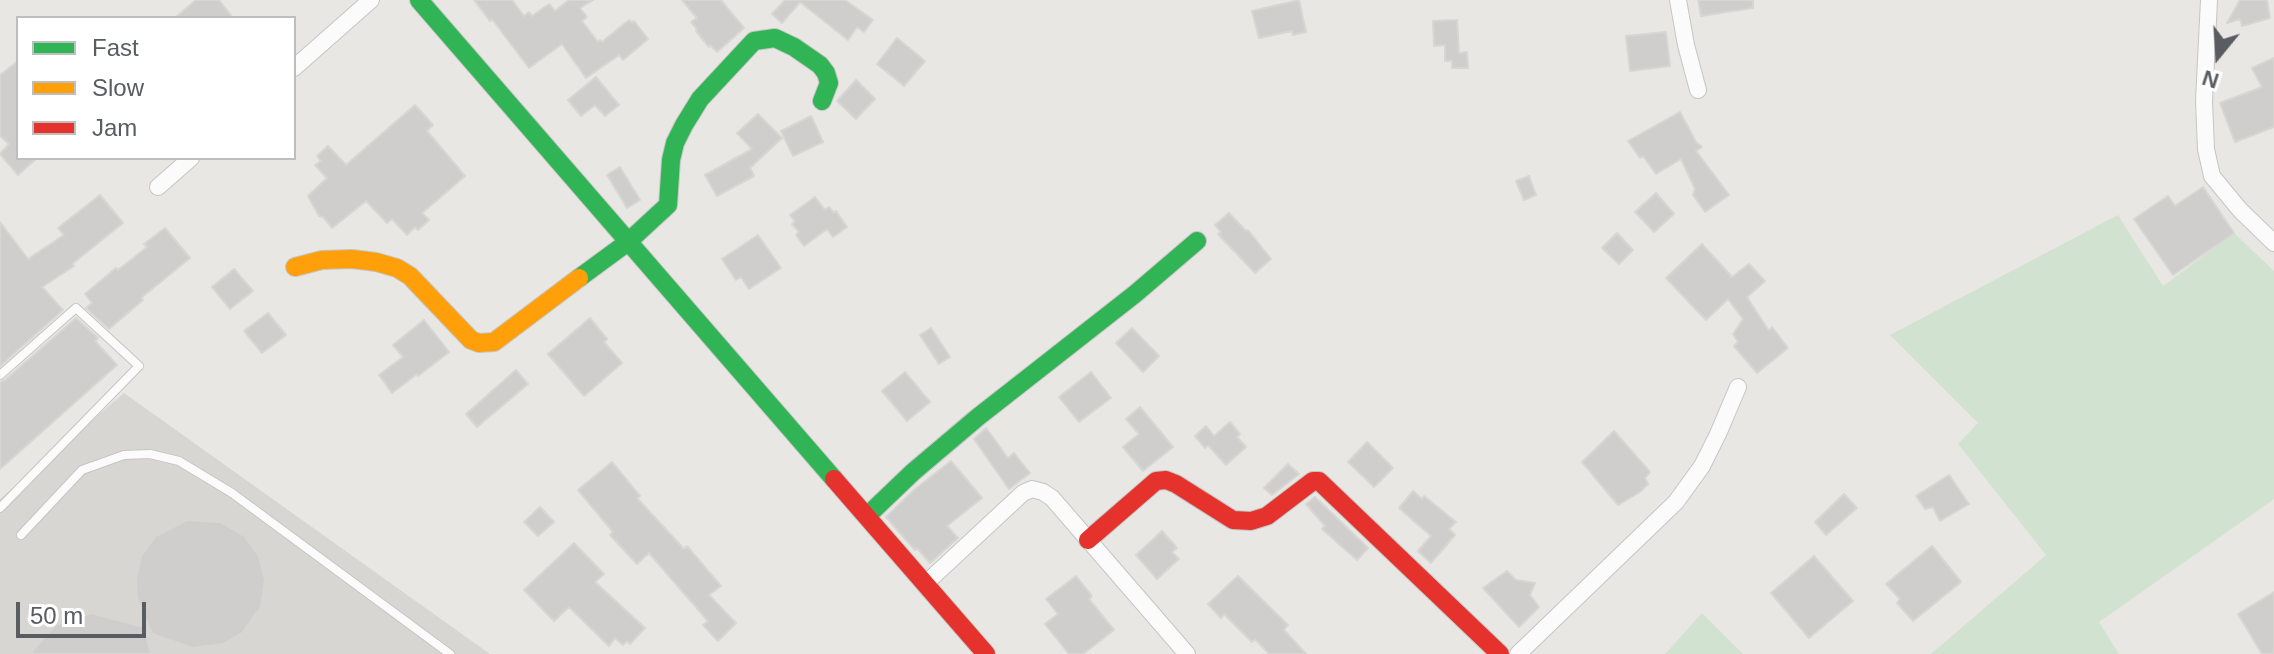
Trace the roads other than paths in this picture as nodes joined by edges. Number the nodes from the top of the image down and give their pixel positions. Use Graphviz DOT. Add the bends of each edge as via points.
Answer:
graph roads {
  1 [pos="371,0"];
  2 [pos="419,0"];
  3 [pos="1678,0"];
  4 [pos="2209,0"];
  5 [pos="296,66"];
  6 [pos="1698,90"];
  7 [pos="822,101"];
  8 [pos="189,160"];
  9 [pos="158,187"];
  10 [pos="1197,241"];
  11 [pos="628,242"];
  12 [pos="2274,243"];
  13 [pos="295,267"];
  14 [pos="0,375"];
  15 [pos="1738,387"];
  16 [pos="0,508"];
  17 [pos="867,516"];
  18 [pos="21,535"];
  19 [pos="1088,540"];
  20 [pos="925,584"];
  21 [pos="979,652"];
  22 [pos="450,654"];
  23 [pos="1187,654"];
  24 [pos="1500,654"];
  25 [pos="1518,654"];
  1 -- 5 [label="street"];
  2 -- 11 [label="street"];
  3 -- 6 [label="street"];
  4 -- 12 [label="street" via="2204,101 2212,176"];
  7 -- 11 [label="street" via="829,83 820,65 775,38 754,41 700,99 675,143 668,205"];
  8 -- 9 [label="street"];
  10 -- 17 [label="street" via="978,417"];
  11 -- 13 [label="street" via="486,344 471,340 397,268 352,259"];
  11 -- 17 [label="street"];
  14 -- 16 [label="lane" via="76,308 139,366"];
  15 -- 25 [label="street" via="1702,466 1676,502"];
  17 -- 20 [label="street"];
  18 -- 22 [label="lane" via="82,470 124,455 179,461 232,493"];
  19 -- 20 [label="street" via="1052,498 1032,489"];
  19 -- 23 [label="street"];
  19 -- 24 [label="street" via="1156,481 1176,484 1233,520 1251,521 1319,481"];
  20 -- 21 [label="street"];
}
